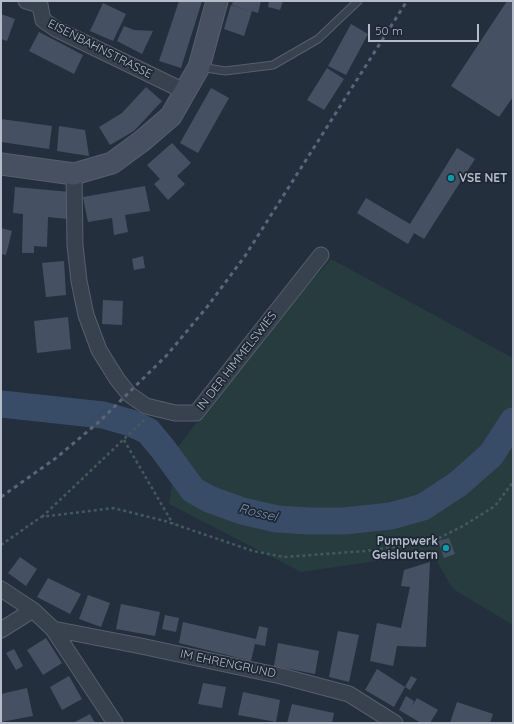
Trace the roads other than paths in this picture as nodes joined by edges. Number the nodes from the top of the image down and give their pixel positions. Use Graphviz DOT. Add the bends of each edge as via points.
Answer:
graph roads {
  1 [pos="217,1"];
  2 [pos="358,1"];
  3 [pos="36,2"];
  4 [pos="199,67"];
  5 [pos="184,91"];
  6 [pos="1,164"];
  7 [pos="74,174"];
  8 [pos="321,254"];
  9 [pos="1,589"];
  10 [pos="33,610"];
  11 [pos="53,629"];
  12 [pos="1,630"];
  13 [pos="115,723"];
  14 [pos="395,723"];
  1 -- 4 [label="main road"];
  2 -- 4 [label="lane" via="318,40 273,65 225,71"];
  3 -- 5 [label="street, EISENBAHNSTRASSE" via="43,20 56,29"];
  4 -- 5 [label="main road"];
  5 -- 7 [label="main road" via="171,116 142,141 112,162"];
  6 -- 7 [label="main road"];
  7 -- 8 [label="street, IN DER HIMMELSWIES" via="75,245 86,315 99,350 117,379 130,394 146,406 175,413 196,413"];
  9 -- 10 [label="street"];
  10 -- 11 [label="street"];
  10 -- 12 [label="street"];
  11 -- 13 [label="street"];
  11 -- 14 [label="street, IM EHRENGRUND" via="281,676 349,694"];
}
